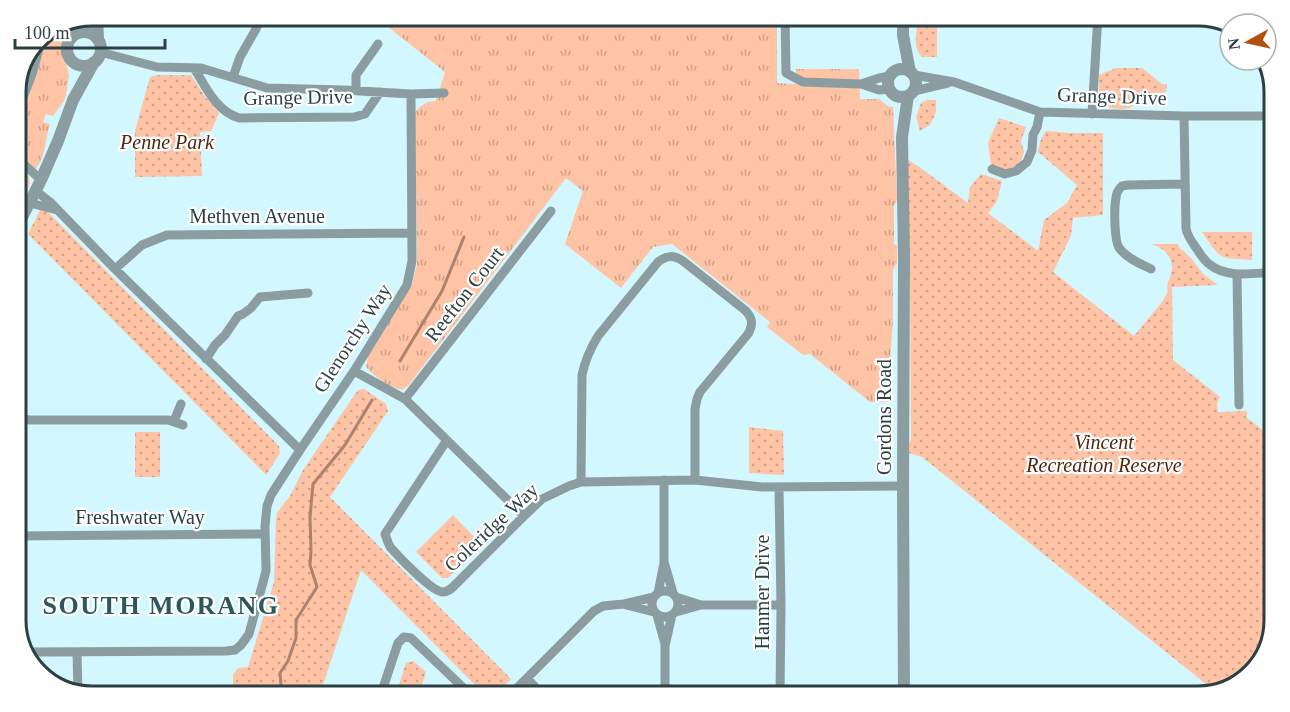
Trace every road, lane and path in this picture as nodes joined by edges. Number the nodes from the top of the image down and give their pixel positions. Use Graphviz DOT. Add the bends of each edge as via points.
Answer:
graph roads {
  1 [pos="97,26"];
  2 [pos="257,26"];
  3 [pos="785,26"];
  4 [pos="903,26"];
  5 [pos="1097,26"];
  6 [pos="78,27"];
  7 [pos="903,35"];
  8 [pos="73,36"];
  9 [pos="378,44"];
  10 [pos="98,51"];
  11 [pos="38,52"];
  12 [pos="70,59"];
  13 [pos="194,68"];
  14 [pos="892,73"];
  15 [pos="912,74"];
  16 [pos="233,77"];
  17 [pos="954,82"];
  18 [pos="861,84"];
  19 [pos="26,90"];
  20 [pos="356,90"];
  21 [pos="380,92"];
  22 [pos="892,92"];
  23 [pos="444,93"];
  24 [pos="911,93"];
  25 [pos="411,94"];
  26 [pos="73,100"];
  27 [pos="1040,112"];
  28 [pos="1092,114"];
  29 [pos="1184,116"];
  30 [pos="1264,116"];
  31 [pos="902,137"];
  32 [pos="26,170"];
  33 [pos="992,170"];
  34 [pos="1185,184"];
  35 [pos="39,186"];
  36 [pos="30,203"];
  37 [pos="26,210"];
  38 [pos="57,210"];
  39 [pos="551,211"];
  40 [pos="411,233"];
  41 [pos="115,269"];
  42 [pos="1151,269"];
  43 [pos="1264,273"];
  44 [pos="1237,274"];
  45 [pos="308,293"];
  46 [pos="206,359"];
  47 [pos="354,371"];
  48 [pos="405,399"];
  49 [pos="181,404"];
  50 [pos="1239,405"];
  51 [pos="26,419"];
  52 [pos="447,440"];
  53 [pos="300,450"];
  54 [pos="664,480"];
  55 [pos="695,480"];
  56 [pos="581,482"];
  57 [pos="903,486"];
  58 [pos="779,487"];
  59 [pos="524,516"];
  60 [pos="265,534"];
  61 [pos="26,536"];
  62 [pos="664,563"];
  63 [pos="656,595"];
  64 [pos="674,595"];
  65 [pos="624,604"];
  66 [pos="701,604"];
  67 [pos="781,605"];
  68 [pos="655,613"];
  69 [pos="674,614"];
  70 [pos="665,646"];
  71 [pos="33,652"];
  72 [pos="76,652"];
  73 [pos="527,678"];
  74 [pos="78,685"];
  75 [pos="384,686"];
  76 [pos="461,686"];
  77 [pos="519,686"];
  78 [pos="534,686"];
  79 [pos="665,686"];
  80 [pos="780,686"];
  81 [pos="904,686"];
  1 -- 10 [label="street"];
  2 -- 16 [label="street"];
  3 -- 18 [label="street" via="786,73 803,82"];
  4 -- 7 [label="street"];
  5 -- 28 [label="street"];
  6 -- 8 [label="street"];
  7 -- 14 [label="street"];
  7 -- 15 [label="street"];
  8 -- 10 [label="street" via="89,32"];
  8 -- 12 [label="street" via="67,49"];
  9 -- 20 [label="street" via="356,75"];
  10 -- 12 [label="street" via="89,65 79,65"];
  10 -- 13 [label="street, Grange Drive" via="157,67"];
  10 -- 26 [label="street"];
  11 -- 19 [label="street"];
  12 -- 26 [label="street"];
  13 -- 16 [label="street, Grange Drive"];
  13 -- 21 [label="street, Grange Drive" via="219,107 239,118 354,117 364,114"];
  14 -- 15 [label="street" via="903,69"];
  14 -- 18 [label="street"];
  14 -- 22 [label="street" via="888,85"];
  15 -- 17 [label="street, Grange Drive"];
  15 -- 24 [label="street" via="916,83"];
  16 -- 20 [label="street, Grange Drive" via="267,88"];
  17 -- 24 [label="street"];
  17 -- 27 [label="street, Grange Drive"];
  18 -- 22 [label="street"];
  20 -- 21 [label="street, Grange Drive"];
  21 -- 25 [label="street, Grange Drive"];
  22 -- 24 [label="street" via="901,97"];
  22 -- 31 [label="street, Gordons Road"];
  23 -- 25 [label="street, Grange Drive"];
  24 -- 31 [label="street, Gordons Road"];
  25 -- 40 [label="street, Glenorchy Way"];
  26 -- 35 [label="street"];
  27 -- 28 [label="street, Grange Drive"];
  27 -- 33 [label="street" via="1027,162 1005,174"];
  28 -- 29 [label="street, Grange Drive"];
  29 -- 30 [label="street, Grange Drive"];
  29 -- 34 [label="street"];
  31 -- 57 [label="street, Gordons Road"];
  32 -- 35 [label="street"];
  34 -- 42 [label="street" via="1128,185 1118,191 1118,246 1131,259"];
  34 -- 44 [label="street" via="1187,234 1211,266"];
  35 -- 36 [label="street"];
  35 -- 38 [label="street"];
  36 -- 37 [label="street"];
  36 -- 38 [label="street"];
  38 -- 41 [label="street"];
  39 -- 48 [label="street, Reefton Court"];
  40 -- 41 [label="street, Methven Avenue" via="167,234 142,245"];
  40 -- 47 [label="street, Glenorchy Way" via="407,285"];
  41 -- 46 [label="street"];
  43 -- 44 [label="street"];
  44 -- 50 [label="street"];
  45 -- 46 [label="street" via="260,297 238,316"];
  46 -- 53 [label="street"];
  47 -- 48 [label="street"];
  47 -- 53 [label="street, Glenorchy Way"];
  48 -- 52 [label="street"];
  49 -- 51 [label="street" via="179,423"];
  52 -- 59 [label="street"];
  52 -- 59 [label="street, Coleridge Way" via="386,534 389,546 425,582 435,590 448,591"];
  53 -- 60 [label="street, Glenorchy Way" via="271,495"];
  54 -- 55 [label="street, Coleridge Way"];
  54 -- 56 [label="street, Coleridge Way"];
  54 -- 62 [label="street"];
  55 -- 56 [label="street" via="697,399 748,334 752,322 746,311 683,261 670,256 658,262 598,336 586,359 582,375"];
  55 -- 58 [label="street, Coleridge Way"];
  56 -- 59 [label="street, Coleridge Way" via="553,492"];
  57 -- 58 [label="street, Coleridge Way"];
  57 -- 81 [label="street, Gordons Road"];
  58 -- 67 [label="street, Hanmer Drive"];
  60 -- 61 [label="street, Freshwater Way"];
  60 -- 72 [label="street, Glenorchy Way" via="266,571 249,634 235,650"];
  62 -- 63 [label="street"];
  62 -- 64 [label="street"];
  63 -- 64 [label="street" via="665,591"];
  63 -- 65 [label="street"];
  63 -- 68 [label="street" via="651,604"];
  64 -- 66 [label="street"];
  64 -- 69 [label="street" via="678,605"];
  65 -- 68 [label="street"];
  65 -- 73 [label="street" via="594,611"];
  66 -- 67 [label="street"];
  66 -- 69 [label="street"];
  67 -- 80 [label="street, Hanmer Drive"];
  68 -- 69 [label="street" via="664,618"];
  68 -- 70 [label="street"];
  69 -- 70 [label="street"];
  70 -- 79 [label="street"];
  71 -- 72 [label="street"];
  72 -- 74 [label="street"];
  73 -- 77 [label="street"];
  73 -- 78 [label="street"];
  75 -- 76 [label="street" via="398,643 404,637 411,638"];
}
